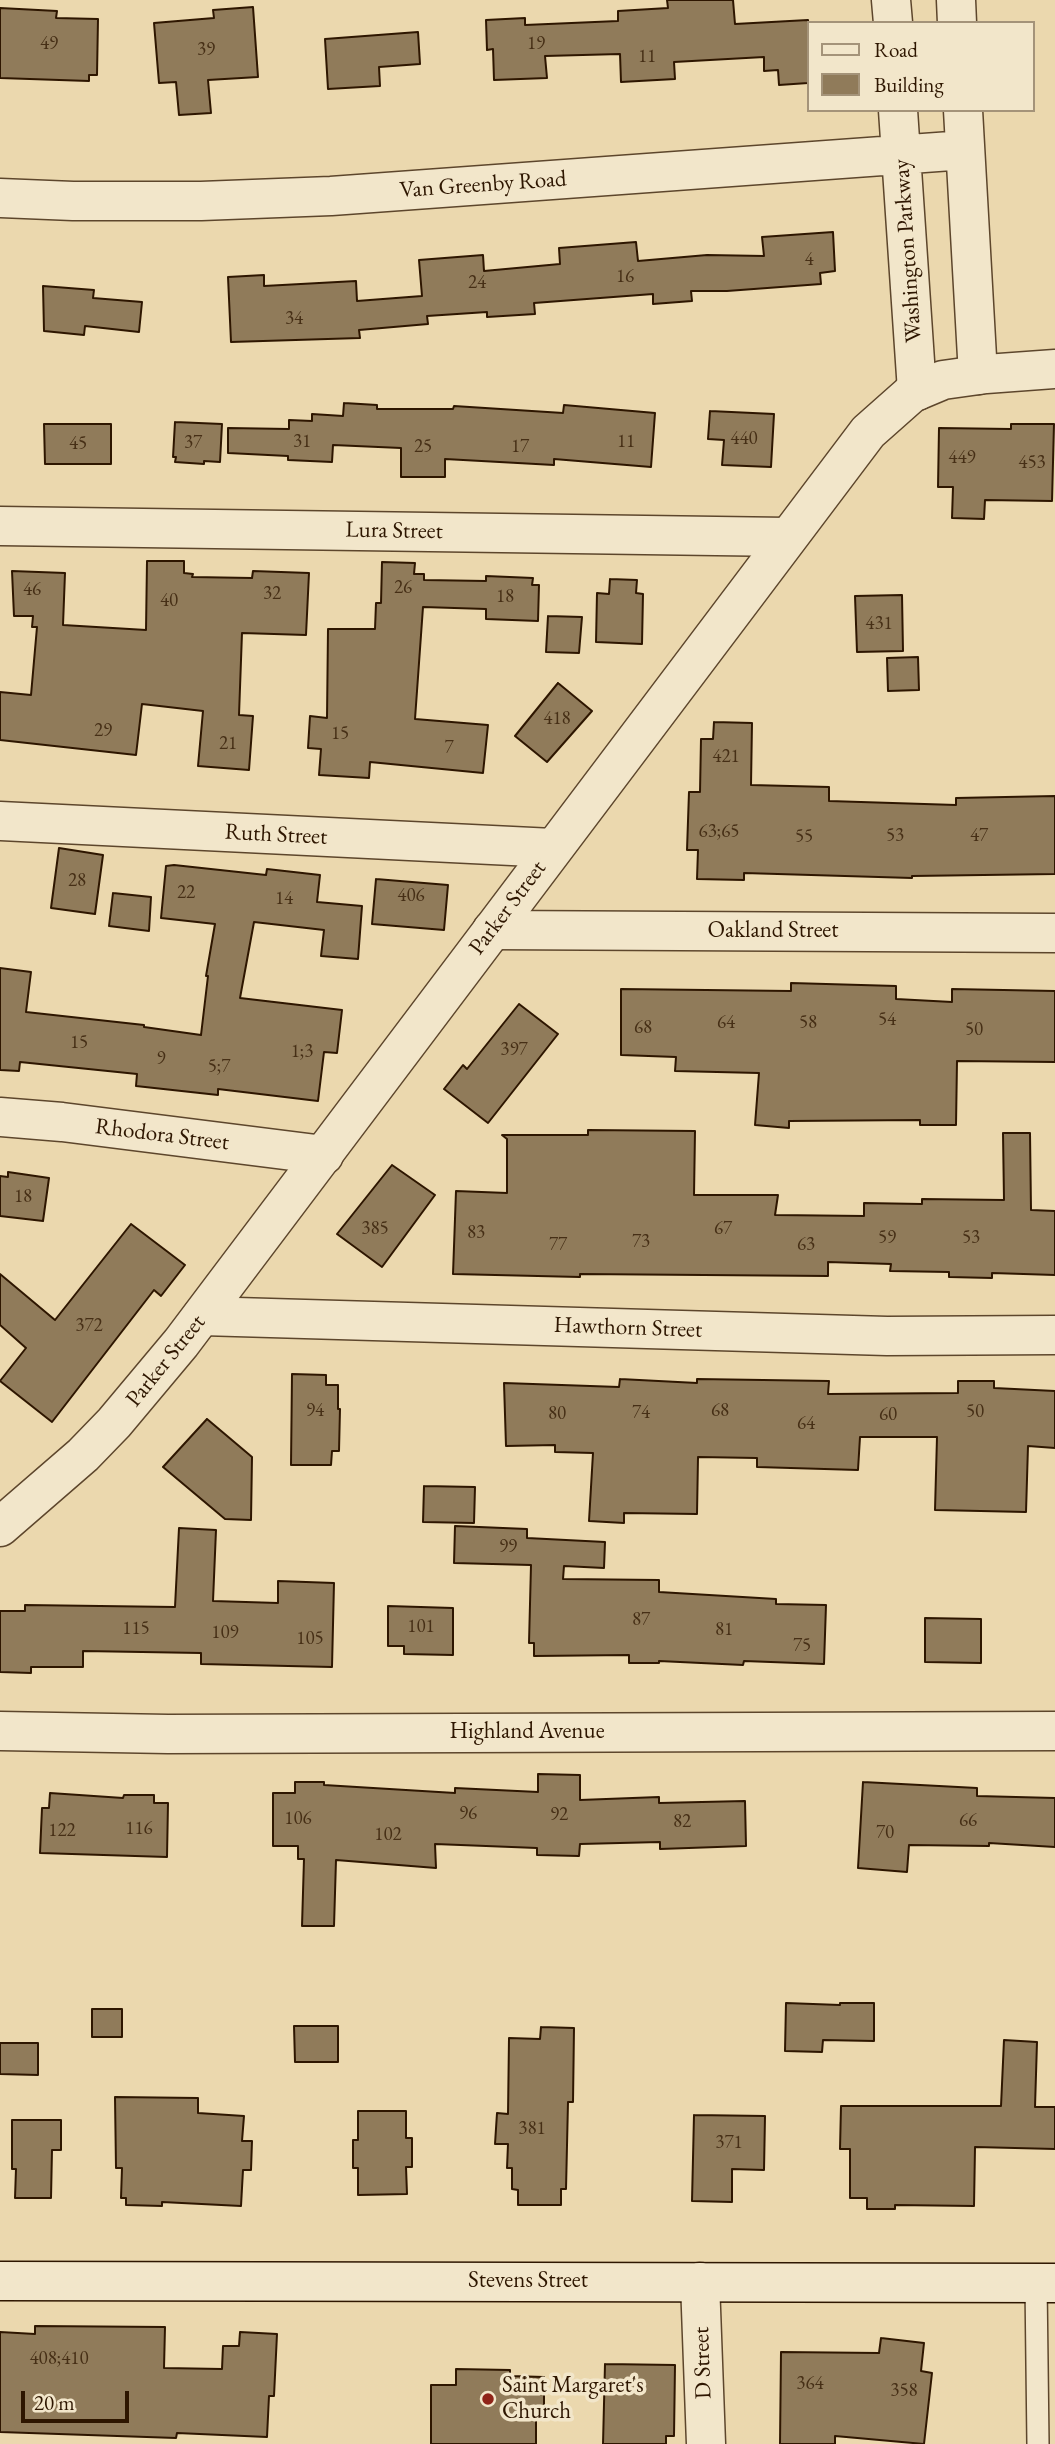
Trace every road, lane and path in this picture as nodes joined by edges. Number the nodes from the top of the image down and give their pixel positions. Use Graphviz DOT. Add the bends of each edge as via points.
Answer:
graph roads {
  1 [pos="891,0"];
  2 [pos="956,0"];
  3 [pos="893,21"];
  4 [pos="957,21"];
  5 [pos="898,112"];
  6 [pos="963,112"];
  7 [pos="965,150"];
  8 [pos="901,155"];
  9 [pos="0,198"];
  10 [pos="1055,369"];
  11 [pos="978,375"];
  12 [pos="917,391"];
  13 [pos="0,526"];
  14 [pos="788,537"];
  15 [pos="0,821"];
  16 [pos="553,848"];
  17 [pos="492,930"];
  18 [pos="1055,933"];
  19 [pos="0,1117"];
  20 [pos="324,1155"];
  21 [pos="202,1316"];
  22 [pos="1055,1335"];
  23 [pos="0,1527"];
  24 [pos="0,1731"];
  25 [pos="1055,1731"];
  26 [pos="0,2281"];
  27 [pos="700,2281"];
  28 [pos="1046,2283"];
  29 [pos="706,2444"];
  30 [pos="1038,2444"];
  1 -- 3 [label="street"];
  2 -- 4 [label="street"];
  5 -- 8 [label="street, Washington Parkway"];
  6 -- 7 [label="street"];
  7 -- 8 [label="street, Van Greenby Road"];
  7 -- 11 [label="street"];
  8 -- 9 [label="street, Van Greenby Road" via="331,196 201,201"];
  8 -- 12 [label="street, Washington Parkway"];
  10 -- 11 [label="street, Parker Street"];
  11 -- 12 [label="street, Parker Street" via="943,380"];
  12 -- 14 [label="street, Parker Street" via="868,432"];
  13 -- 14 [label="street, Lura Street"];
  14 -- 16 [label="street, Parker Street"];
  15 -- 16 [label="street, Ruth Street"];
  16 -- 17 [label="street, Parker Street"];
  17 -- 18 [label="street, Oakland Street"];
  17 -- 20 [label="street, Parker Street"];
  19 -- 20 [label="street, Rhodora Street"];
  20 -- 21 [label="street, Parker Street"];
  21 -- 22 [label="street, Hawthorn Street" via="887,1336"];
  21 -- 23 [label="street, Parker Street" via="114,1423"];
  24 -- 25 [label="street, Highland Avenue"];
  26 -- 27 [label="street, Stevens Street"];
  27 -- 28 [label="street, Stevens Street"];
  27 -- 29 [label="street, D Street"];
  28 -- 30 [label="lane"];
}
